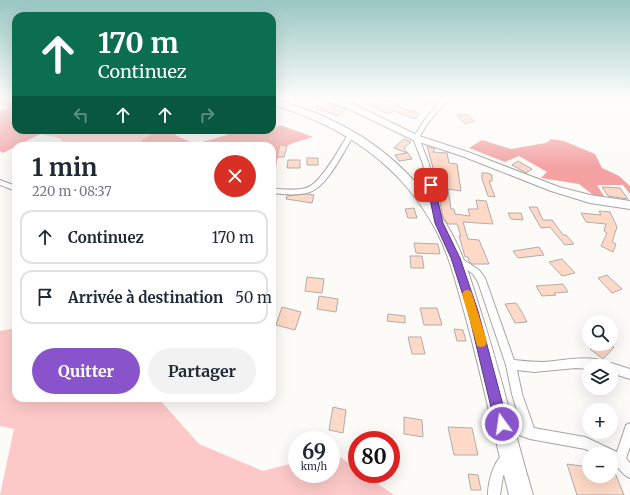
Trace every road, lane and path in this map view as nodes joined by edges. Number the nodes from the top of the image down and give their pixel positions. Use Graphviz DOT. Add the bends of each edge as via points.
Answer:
graph roads {
  1 [pos="329,122"];
  2 [pos="383,122"];
  3 [pos="426,122"];
  4 [pos="352,133"];
  5 [pos="416,138"];
  6 [pos="0,182"];
  7 [pos="12,187"];
  8 [pos="276,191"];
  9 [pos="630,204"];
  10 [pos="439,223"];
  11 [pos="455,258"];
  12 [pos="582,363"];
  13 [pos="511,365"];
  14 [pos="618,370"];
  15 [pos="630,374"];
  16 [pos="502,424"];
  17 [pos="630,429"];
  18 [pos="530,433"];
  19 [pos="594,447"];
  20 [pos="618,449"];
  21 [pos="510,455"];
  22 [pos="618,460"];
  23 [pos="630,472"];
  24 [pos="494,495"];
  25 [pos="521,495"];
  1 -- 4 [label="highway"];
  2 -- 5 [label="street"];
  3 -- 5 [label="street"];
  4 -- 8 [label="street" via="330,169 314,188 302,191"];
  4 -- 10 [label="highway" via="367,142 408,180"];
  5 -- 9 [label="street" via="574,195 604,202"];
  5 -- 10 [label="street" via="426,164"];
  6 -- 7 [label="street"];
  10 -- 11 [label="highway"];
  11 -- 13 [label="street" via="480,276"];
  11 -- 16 [label="highway" via="473,311"];
  12 -- 13 [label="street" via="534,367"];
  13 -- 18 [label="street" via="517,394"];
  14 -- 15 [label="street"];
  16 -- 18 [label="street"];
  16 -- 21 [label="highway"];
  17 -- 20 [label="street"];
  18 -- 19 [label="street"];
  21 -- 24 [label="street" via="494,482"];
  21 -- 25 [label="highway"];
  22 -- 23 [label="street"];
}
